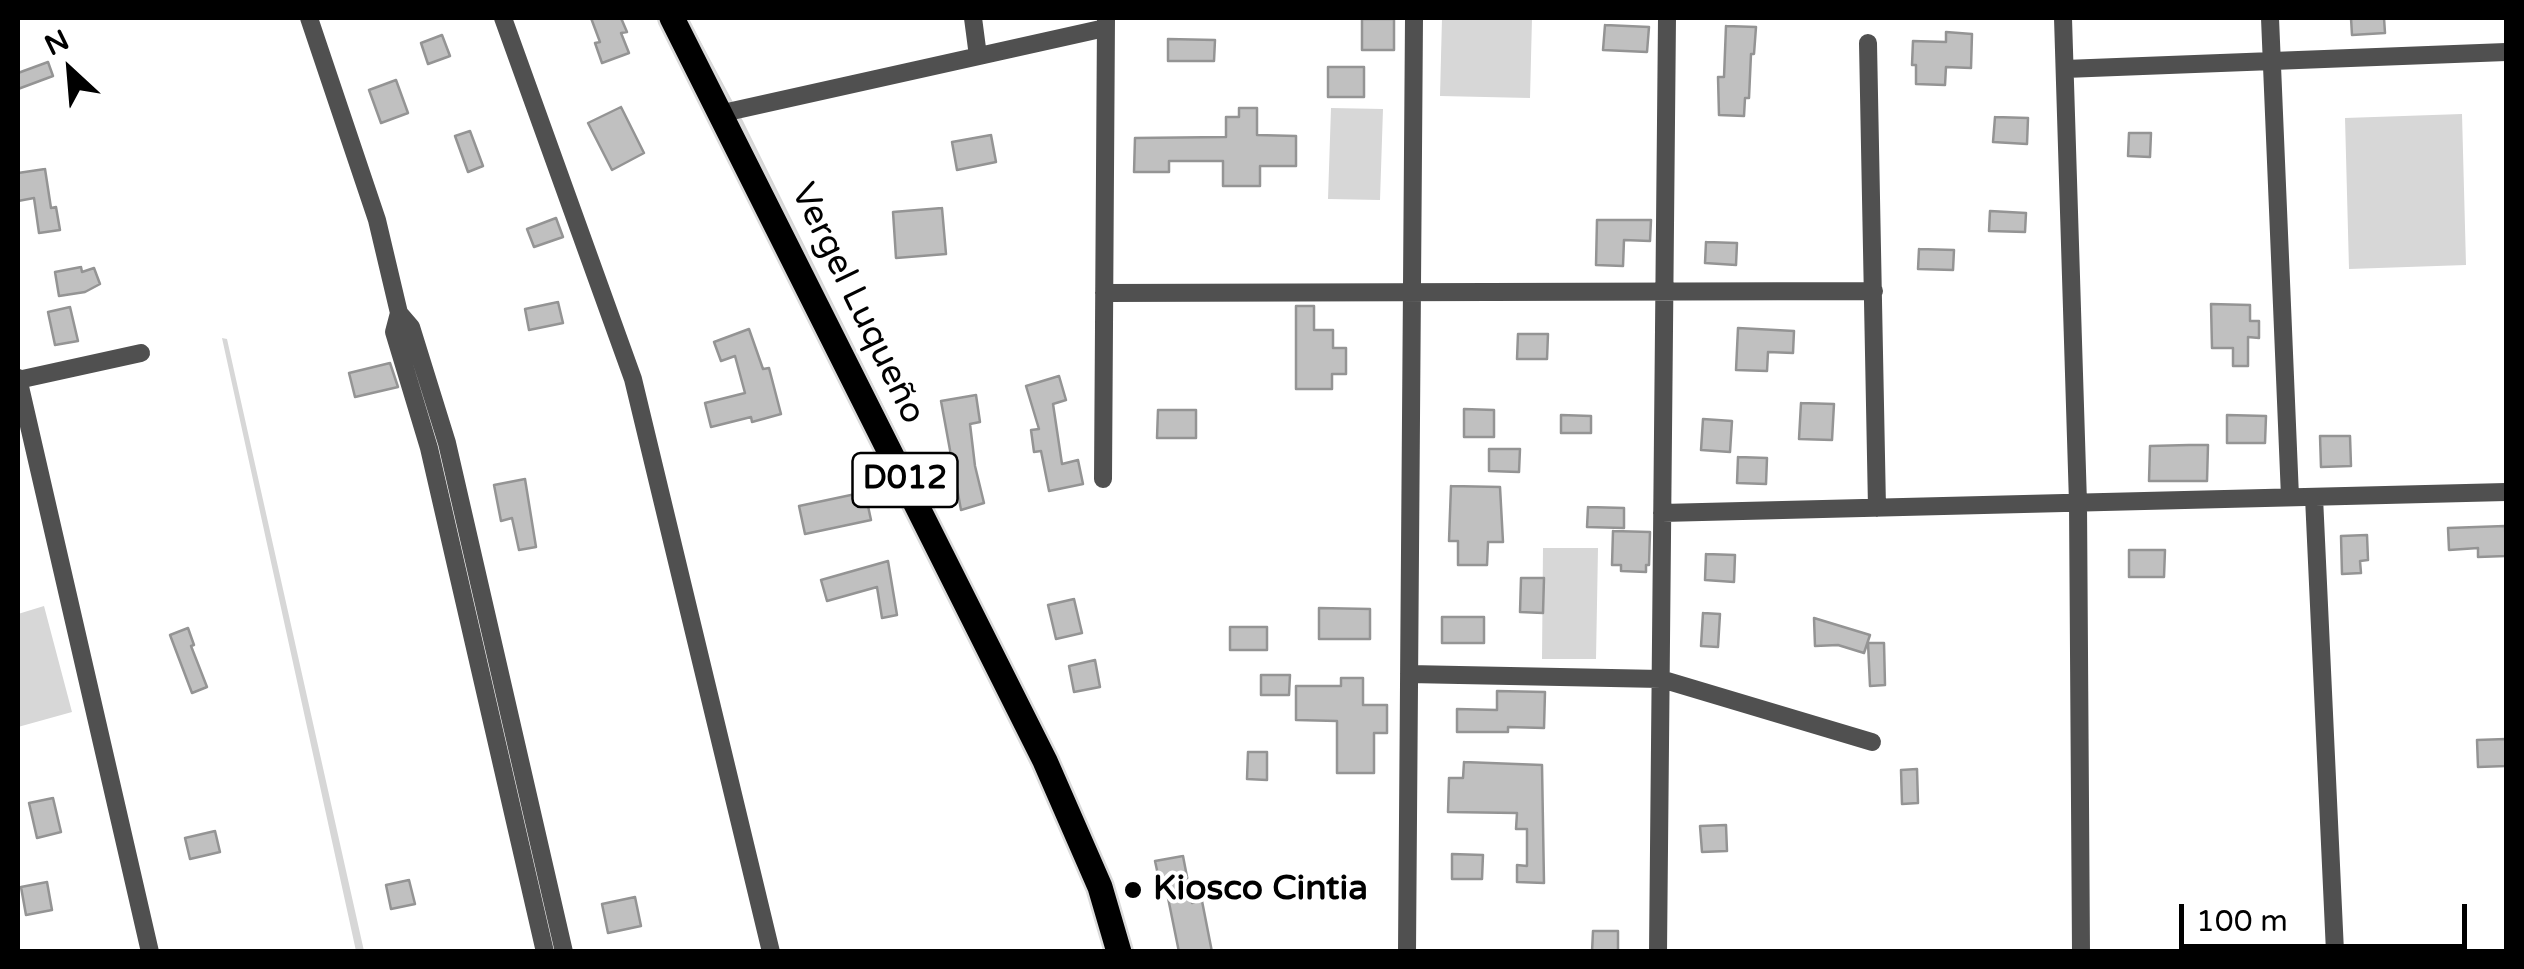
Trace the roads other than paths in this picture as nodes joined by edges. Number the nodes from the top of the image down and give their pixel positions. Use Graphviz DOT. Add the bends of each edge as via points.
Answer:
graph roads {
  1 [pos="309,18"];
  2 [pos="503,18"];
  3 [pos="672,18"];
  4 [pos="973,18"];
  5 [pos="1414,18"];
  6 [pos="1667,18"];
  7 [pos="2063,18"];
  8 [pos="2270,18"];
  9 [pos="1105,23"];
  10 [pos="1868,42"];
  11 [pos="2506,52"];
  12 [pos="978,56"];
  13 [pos="2272,61"];
  14 [pos="2065,69"];
  15 [pos="723,113"];
  16 [pos="1874,291"];
  17 [pos="1412,292"];
  18 [pos="1664,292"];
  19 [pos="1104,293"];
  20 [pos="399,314"];
  21 [pos="140,353"];
  22 [pos="18,379"];
  23 [pos="1103,479"];
  24 [pos="2506,492"];
  25 [pos="2314,497"];
  26 [pos="2290,498"];
  27 [pos="2078,503"];
  28 [pos="1876,508"];
  29 [pos="1662,513"];
  30 [pos="1409,674"];
  31 [pos="1661,679"];
  32 [pos="1872,742"];
  33 [pos="150,952"];
  34 [pos="545,952"];
  35 [pos="564,952"];
  36 [pos="770,952"];
  37 [pos="1119,952"];
  38 [pos="1407,952"];
  39 [pos="1658,952"];
  40 [pos="2081,952"];
  41 [pos="2335,952"];
  1 -- 20 [label="street" via="377,220"];
  2 -- 36 [label="street" via="633,379"];
  3 -- 15 [label="main road, Vergel Luqueño / D012"];
  4 -- 12 [label="street"];
  5 -- 17 [label="street"];
  6 -- 18 [label="street"];
  7 -- 14 [label="street"];
  8 -- 13 [label="street"];
  9 -- 12 [label="street"];
  9 -- 19 [label="street"];
  10 -- 16 [label="street"];
  11 -- 13 [label="street"];
  12 -- 15 [label="street"];
  13 -- 14 [label="street"];
  13 -- 26 [label="street"];
  14 -- 27 [label="street"];
  15 -- 37 [label="main road, Vergel Luqueño / D012" via="1045,761 1100,887"];
  16 -- 18 [label="street"];
  16 -- 28 [label="street"];
  17 -- 18 [label="street"];
  17 -- 19 [label="street"];
  17 -- 30 [label="street"];
  18 -- 29 [label="street"];
  19 -- 23 [label="street"];
  20 -- 34 [label="street" via="394,332 430,452"];
  20 -- 35 [label="street" via="411,327 447,443"];
  21 -- 22 [label="street"];
  22 -- 33 [label="street"];
  24 -- 25 [label="street"];
  25 -- 26 [label="street"];
  25 -- 41 [label="street"];
  26 -- 27 [label="street"];
  27 -- 28 [label="street"];
  27 -- 40 [label="street"];
  28 -- 29 [label="street"];
  29 -- 31 [label="street"];
  30 -- 31 [label="street"];
  30 -- 38 [label="street"];
  31 -- 32 [label="street"];
  31 -- 39 [label="street"];
}
